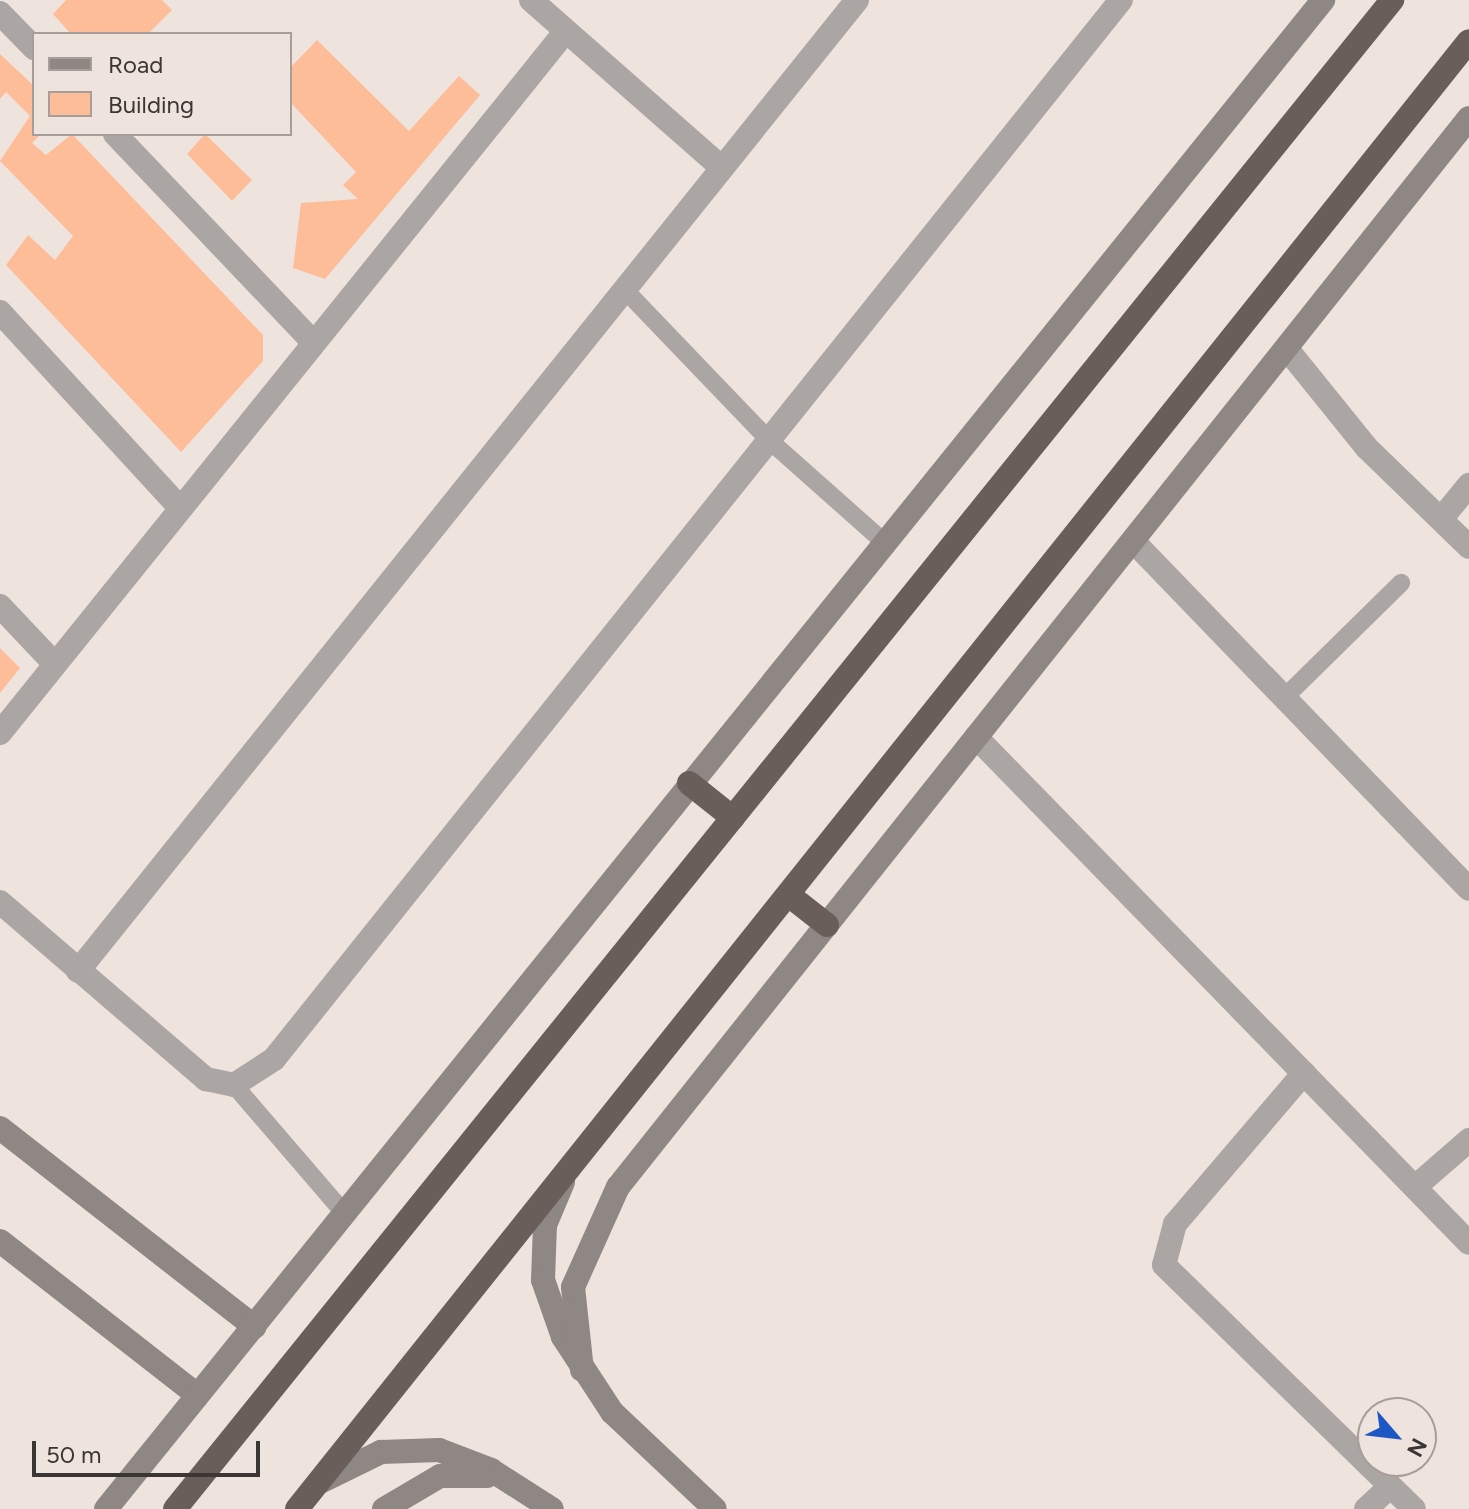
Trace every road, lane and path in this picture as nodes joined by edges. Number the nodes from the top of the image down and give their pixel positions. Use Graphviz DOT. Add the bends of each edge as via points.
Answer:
graph roads {
  1 [pos="531,0"];
  2 [pos="1121,0"];
  3 [pos="1323,0"];
  4 [pos="1392,0"];
  5 [pos="852,2"];
  6 [pos="0,13"];
  7 [pos="565,32"];
  8 [pos="1469,41"];
  9 [pos="32,46"];
  10 [pos="1469,118"];
  11 [pos="117,136"];
  12 [pos="722,168"];
  13 [pos="625,290"];
  14 [pos="0,312"];
  15 [pos="311,340"];
  16 [pos="1287,349"];
  17 [pos="769,440"];
  18 [pos="1469,485"];
  19 [pos="180,508"];
  20 [pos="1442,518"];
  21 [pos="884,542"];
  22 [pos="1134,542"];
  23 [pos="1469,547"];
  24 [pos="1401,583"];
  25 [pos="0,606"];
  26 [pos="53,662"];
  27 [pos="1285,697"];
  28 [pos="0,733"];
  29 [pos="976,737"];
  30 [pos="689,783"];
  31 [pos="733,818"];
  32 [pos="1469,889"];
  33 [pos="790,896"];
  34 [pos="0,902"];
  35 [pos="827,925"];
  36 [pos="78,971"];
  37 [pos="1304,1073"];
  38 [pos="234,1085"];
  39 [pos="0,1128"];
  40 [pos="1469,1140"];
  41 [pos="566,1176"];
  42 [pos="1415,1187"];
  43 [pos="345,1214"];
  44 [pos="0,1241"];
  45 [pos="1469,1243"];
  46 [pos="255,1327"];
  47 [pos="582,1370"];
  48 [pos="197,1395"];
  49 [pos="509,1481"];
  50 [pos="320,1483"];
  51 [pos="1390,1487"];
  52 [pos="106,1509"];
  53 [pos="175,1509"];
  54 [pos="297,1509"];
  55 [pos="384,1509"];
  56 [pos="552,1509"];
  57 [pos="715,1509"];
  58 [pos="1366,1509"];
  59 [pos="1414,1509"];
  1 -- 7 [label="street"];
  2 -- 17 [label="street"];
  3 -- 21 [label="main road"];
  4 -- 31 [label="highway"];
  5 -- 12 [label="street"];
  6 -- 9 [label="street"];
  7 -- 12 [label="street"];
  7 -- 15 [label="street"];
  8 -- 33 [label="highway"];
  10 -- 16 [label="main road"];
  11 -- 15 [label="street"];
  12 -- 13 [label="street"];
  13 -- 17 [label="lane"];
  13 -- 36 [label="street"];
  14 -- 19 [label="street"];
  15 -- 19 [label="street"];
  16 -- 20 [label="street" via="1367,448"];
  16 -- 22 [label="main road"];
  17 -- 21 [label="lane"];
  17 -- 38 [label="street" via="274,1059"];
  18 -- 20 [label="street"];
  19 -- 26 [label="street"];
  20 -- 23 [label="street"];
  21 -- 30 [label="main road"];
  22 -- 27 [label="street"];
  22 -- 29 [label="main road"];
  24 -- 27 [label="lane"];
  25 -- 26 [label="street"];
  26 -- 28 [label="street"];
  27 -- 32 [label="street"];
  29 -- 35 [label="main road"];
  29 -- 37 [label="street"];
  30 -- 31 [label="highway"];
  30 -- 43 [label="main road"];
  31 -- 53 [label="highway"];
  33 -- 35 [label="highway"];
  33 -- 41 [label="highway"];
  34 -- 36 [label="street"];
  35 -- 47 [label="main road" via="600,1217 573,1287"];
  36 -- 38 [label="street" via="206,1079"];
  37 -- 42 [label="street"];
  37 -- 51 [label="street" via="1175,1224 1164,1265"];
  38 -- 43 [label="lane"];
  39 -- 46 [label="main road"];
  40 -- 42 [label="street"];
  41 -- 47 [label="main road" via="545,1225 543,1280"];
  41 -- 50 [label="highway"];
  42 -- 45 [label="street"];
  43 -- 46 [label="main road"];
  44 -- 48 [label="main road"];
  46 -- 48 [label="main road"];
  47 -- 57 [label="main road" via="642,1444"];
  48 -- 52 [label="main road"];
  49 -- 50 [label="main road" via="467,1459 411,1448 359,1458"];
  49 -- 55 [label="main road" via="469,1472 440,1476"];
  49 -- 56 [label="main road"];
  50 -- 54 [label="highway"];
  51 -- 58 [label="street"];
  51 -- 59 [label="street"];
}
